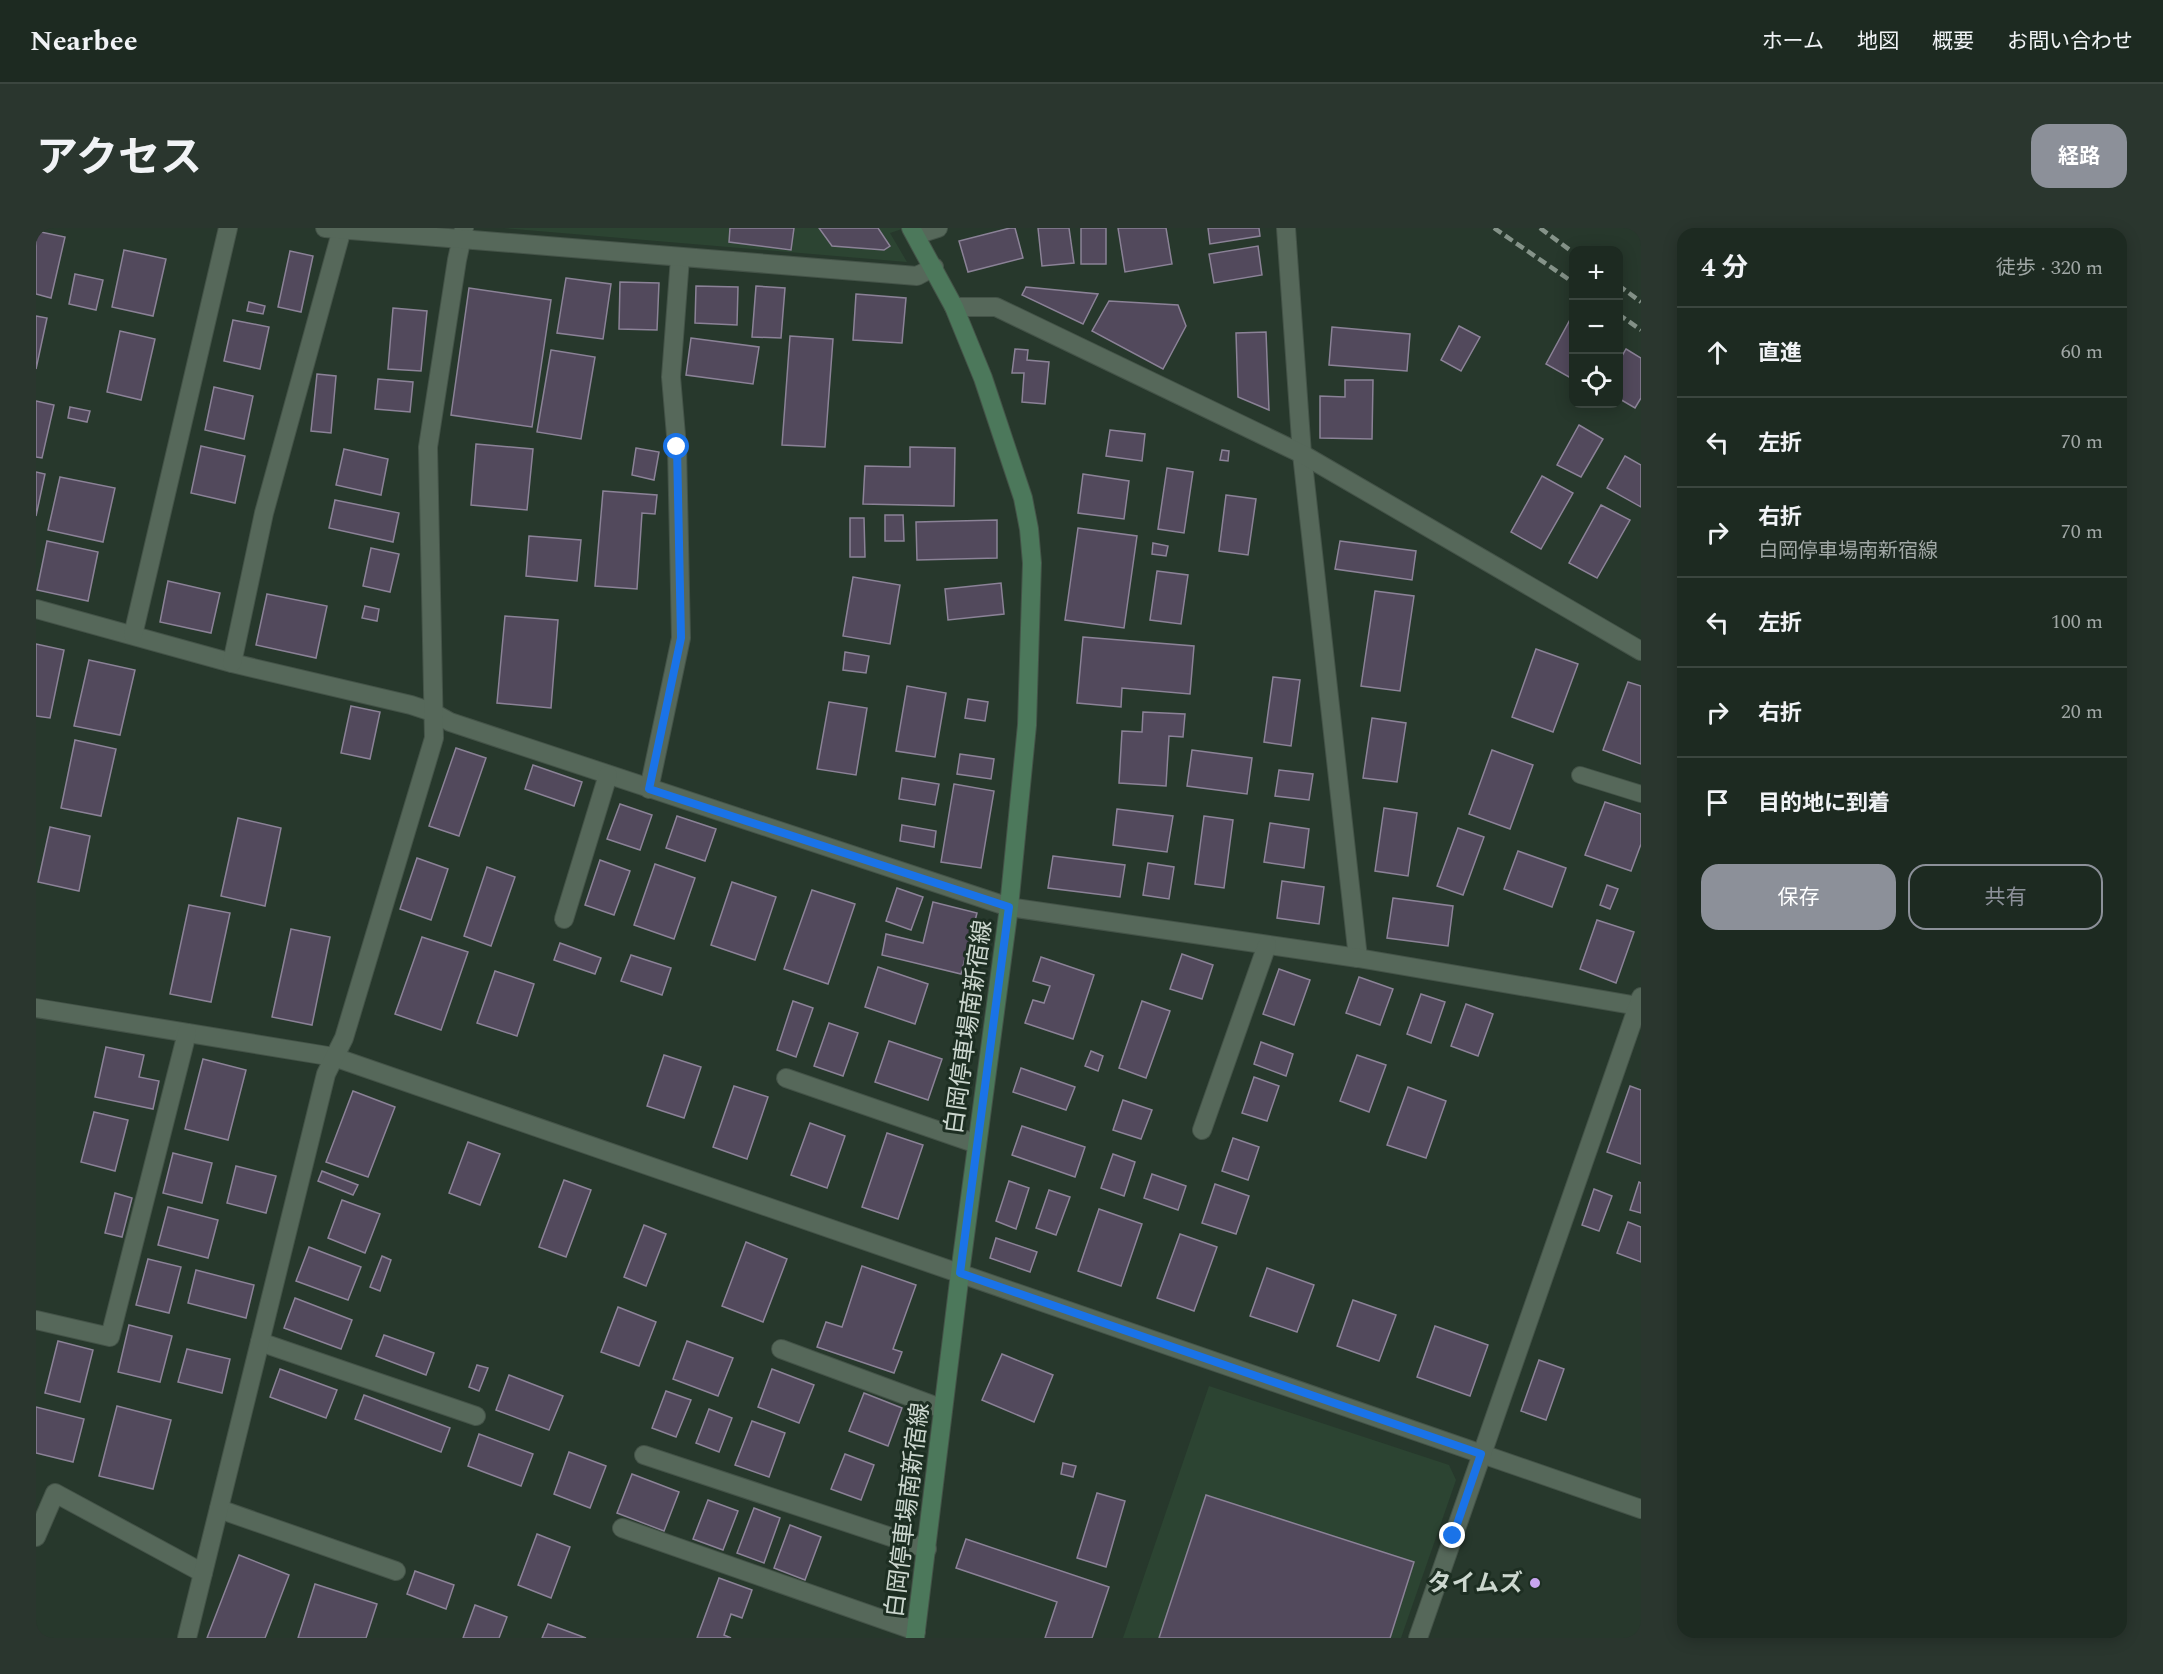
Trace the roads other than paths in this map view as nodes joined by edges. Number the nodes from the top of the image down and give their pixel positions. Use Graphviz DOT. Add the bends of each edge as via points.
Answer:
graph roads {
  1 [pos="228,228"];
  2 [pos="938,228"];
  3 [pos="1286,228"];
  4 [pos="334,229"];
  5 [pos="914,231"];
  6 [pos="463,233"];
  7 [pos="680,258"];
  8 [pos="934,267"];
  9 [pos="954,307"];
  10 [pos="1302,454"];
  11 [pos="36,609"];
  12 [pos="133,635"];
  13 [pos="1641,651"];
  14 [pos="232,663"];
  15 [pos="432,712"];
  16 [pos="608,775"];
  17 [pos="1580,775"];
  18 [pos="649,789"];
  19 [pos="1641,794"];
  20 [pos="1009,907"];
  21 [pos="564,919"];
  22 [pos="1267,945"];
  23 [pos="1358,958"];
  24 [pos="1639,1001"];
  25 [pos="36,1008"];
  26 [pos="187,1033"];
  27 [pos="334,1057"];
  28 [pos="786,1078"];
  29 [pos="1202,1130"];
  30 [pos="977,1144"];
  31 [pos="960,1273"];
  32 [pos="36,1320"];
  33 [pos="260,1341"];
  34 [pos="781,1349"];
  35 [pos="943,1409"];
  36 [pos="476,1416"];
  37 [pos="1481,1454"];
  38 [pos="644,1455"];
  39 [pos="219,1509"];
  40 [pos="1641,1509"];
  41 [pos="622,1528"];
  42 [pos="36,1537"];
  43 [pos="927,1549"];
  44 [pos="396,1571"];
  45 [pos="203,1573"];
  46 [pos="916,1635"];
  47 [pos="187,1638"];
  48 [pos="1418,1638"];
  1 -- 12 [label="street"];
  2 -- 5 [label="street"];
  3 -- 10 [label="street"];
  4 -- 6 [label="street"];
  4 -- 14 [label="street" via="264,513"];
  5 -- 8 [label="main road, 白岡停車場南新宿線"];
  6 -- 7 [label="street"];
  6 -- 15 [label="street" via="428,447"];
  7 -- 8 [label="street" via="917,276"];
  7 -- 18 [label="street" via="671,376 677,447 681,638"];
  8 -- 9 [label="main road, 白岡停車場南新宿線"];
  9 -- 10 [label="street" via="996,307"];
  9 -- 20 [label="main road, 白岡停車場南新宿線" via="1004,437 1029,529 1032,563 1028,725"];
  10 -- 13 [label="street"];
  10 -- 23 [label="street"];
  11 -- 12 [label="street"];
  12 -- 14 [label="street"];
  14 -- 15 [label="street"];
  15 -- 16 [label="street" via="450,722"];
  15 -- 27 [label="street" via="434,738 344,1038"];
  16 -- 18 [label="street"];
  16 -- 21 [label="street"];
  17 -- 19 [label="lane"];
  18 -- 20 [label="street"];
  20 -- 22 [label="street"];
  20 -- 30 [label="main road, 白岡停車場南新宿線"];
  22 -- 23 [label="street"];
  22 -- 29 [label="street"];
  23 -- 24 [label="street"];
  24 -- 37 [label="street"];
  25 -- 26 [label="street"];
  26 -- 27 [label="street"];
  26 -- 32 [label="street" via="110,1337"];
  27 -- 31 [label="street"];
  27 -- 33 [label="street" via="326,1074"];
  28 -- 30 [label="street"];
  30 -- 31 [label="main road, 白岡停車場南新宿線"];
  31 -- 35 [label="main road, 白岡停車場南新宿線"];
  31 -- 37 [label="street"];
  33 -- 36 [label="street"];
  33 -- 39 [label="street"];
  34 -- 35 [label="street"];
  35 -- 43 [label="main road, 白岡停車場南新宿線"];
  37 -- 40 [label="street"];
  37 -- 48 [label="street"];
  38 -- 43 [label="street"];
  39 -- 44 [label="street"];
  39 -- 45 [label="street"];
  41 -- 46 [label="street"];
  42 -- 45 [label="street" via="55,1494"];
  43 -- 46 [label="main road, 白岡停車場南新宿線"];
  45 -- 47 [label="street"];
}
